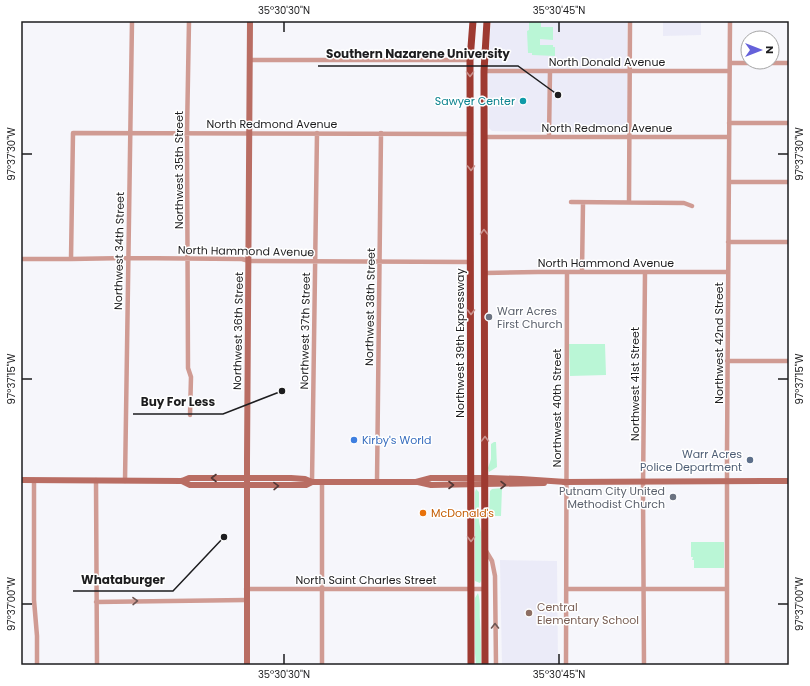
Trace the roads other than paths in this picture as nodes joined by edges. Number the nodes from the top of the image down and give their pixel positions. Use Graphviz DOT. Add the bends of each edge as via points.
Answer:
graph roads {
  1 [pos="132,21"];
  2 [pos="189,21"];
  3 [pos="250,21"];
  4 [pos="473,21"];
  5 [pos="486,21"];
  6 [pos="630,21"];
  7 [pos="730,21"];
  8 [pos="250,60"];
  9 [pos="470,60"];
  10 [pos="730,63"];
  11 [pos="789,63"];
  12 [pos="484,71"];
  13 [pos="550,71"];
  14 [pos="630,71"];
  15 [pos="730,71"];
  16 [pos="729,123"];
  17 [pos="789,123"];
  18 [pos="187,132"];
  19 [pos="250,132"];
  20 [pos="130,133"];
  21 [pos="317,133"];
  22 [pos="381,133"];
  23 [pos="470,134"];
  24 [pos="630,136"];
  25 [pos="484,137"];
  26 [pos="549,137"];
  27 [pos="729,137"];
  28 [pos="729,182"];
  29 [pos="789,182"];
  30 [pos="471,202"];
  31 [pos="484,202"];
  32 [pos="572,202"];
  33 [pos="629,202"];
  34 [pos="583,203"];
  35 [pos="692,206"];
  36 [pos="728,242"];
  37 [pos="789,242"];
  38 [pos="128,258"];
  39 [pos="21,259"];
  40 [pos="188,259"];
  41 [pos="71,260"];
  42 [pos="249,261"];
  43 [pos="315,261"];
  44 [pos="379,262"];
  45 [pos="471,262"];
  46 [pos="485,262"];
  47 [pos="567,272"];
  48 [pos="582,272"];
  49 [pos="645,272"];
  50 [pos="728,272"];
  51 [pos="471,273"];
  52 [pos="484,273"];
  53 [pos="728,361"];
  54 [pos="789,361"];
  55 [pos="190,415"];
  56 [pos="246,478"];
  57 [pos="21,480"];
  58 [pos="34,480"];
  59 [pos="96,480"];
  60 [pos="126,481"];
  61 [pos="182,481"];
  62 [pos="644,481"];
  63 [pos="727,481"];
  64 [pos="789,481"];
  65 [pos="312,482"];
  66 [pos="322,482"];
  67 [pos="378,482"];
  68 [pos="471,482"];
  69 [pos="485,482"];
  70 [pos="566,482"];
  71 [pos="246,486"];
  72 [pos="485,549"];
  73 [pos="471,588"];
  74 [pos="246,589"];
  75 [pos="321,589"];
  76 [pos="485,589"];
  77 [pos="566,589"];
  78 [pos="644,589"];
  79 [pos="726,589"];
  80 [pos="246,600"];
  81 [pos="96,602"];
  82 [pos="37,665"];
  83 [pos="97,665"];
  84 [pos="246,665"];
  85 [pos="322,665"];
  86 [pos="471,665"];
  87 [pos="485,665"];
  88 [pos="496,665"];
  89 [pos="566,665"];
  90 [pos="644,665"];
  91 [pos="727,665"];
  1 -- 20 [label="street, Northwest 34th Street"];
  2 -- 18 [label="street, Northwest 35th Street"];
  3 -- 8 [label="main road, Northwest 36th Street"];
  4 -- 9 [label="highway, Northwest 39th Expressway"];
  5 -- 12 [label="highway"];
  6 -- 14 [label="street"];
  7 -- 10 [label="street, Northwest 42nd Street"];
  8 -- 9 [label="street"];
  8 -- 19 [label="main road, Northwest 36th Street"];
  9 -- 23 [label="highway, Northwest 39th Expressway, one-way"];
  10 -- 11 [label="street"];
  10 -- 15 [label="street, Northwest 42nd Street"];
  12 -- 13 [label="street, North Donald Avenue"];
  12 -- 25 [label="highway"];
  13 -- 14 [label="street, North Donald Avenue"];
  13 -- 26 [label="street"];
  14 -- 15 [label="street, North Donald Avenue"];
  14 -- 24 [label="street"];
  15 -- 16 [label="street, Northwest 42nd Street"];
  16 -- 17 [label="street"];
  16 -- 27 [label="street, Northwest 42nd Street"];
  18 -- 19 [label="street, North Redmond Avenue"];
  18 -- 20 [label="street, North Redmond Avenue"];
  18 -- 40 [label="street, Northwest 35th Street"];
  19 -- 21 [label="street, North Redmond Avenue"];
  19 -- 42 [label="main road, Northwest 36th Street"];
  20 -- 38 [label="street, Northwest 34th Street"];
  20 -- 41 [label="street, North Redmond Avenue" via="73,133"];
  21 -- 22 [label="street, North Redmond Avenue"];
  21 -- 43 [label="street, Northwest 37th Street"];
  22 -- 23 [label="street, North Redmond Avenue"];
  22 -- 44 [label="street, Northwest 38th Street"];
  23 -- 25 [label="highway"];
  23 -- 30 [label="highway, Northwest 39th Expressway, one-way"];
  24 -- 26 [label="street, North Redmond Avenue"];
  24 -- 27 [label="street, North Redmond Avenue"];
  24 -- 33 [label="street"];
  25 -- 26 [label="street, North Redmond Avenue"];
  25 -- 31 [label="highway"];
  27 -- 28 [label="street, Northwest 42nd Street"];
  28 -- 29 [label="street"];
  28 -- 36 [label="street, Northwest 42nd Street"];
  30 -- 31 [label="highway"];
  30 -- 45 [label="highway, Northwest 39th Expressway"];
  46 -- 31 [label="highway, one-way"];
  32 -- 34 [label="street"];
  33 -- 34 [label="street"];
  33 -- 35 [label="street" via="684,203"];
  34 -- 48 [label="street"];
  36 -- 37 [label="street"];
  36 -- 50 [label="street, Northwest 42nd Street"];
  38 -- 40 [label="street, North Hammond Avenue"];
  38 -- 41 [label="street, North Hammond Avenue"];
  38 -- 60 [label="street, Northwest 34th Street"];
  39 -- 41 [label="street, North Hammond Avenue"];
  40 -- 42 [label="street, North Hammond Avenue"];
  40 -- 55 [label="street, Northwest 35th Street"];
  42 -- 43 [label="street, North Hammond Avenue"];
  42 -- 56 [label="main road, Northwest 36th Street"];
  43 -- 44 [label="street, North Hammond Avenue"];
  43 -- 65 [label="street, Northwest 37th Street"];
  44 -- 45 [label="street, North Hammond Avenue"];
  44 -- 67 [label="street, Northwest 38th Street"];
  45 -- 46 [label="highway"];
  45 -- 51 [label="highway, Northwest 39th Expressway"];
  46 -- 52 [label="highway"];
  47 -- 48 [label="street, North Hammond Avenue"];
  47 -- 52 [label="street, North Hammond Avenue"];
  47 -- 70 [label="street, Northwest 40th Street"];
  48 -- 49 [label="street, North Hammond Avenue"];
  49 -- 50 [label="street, North Hammond Avenue"];
  49 -- 62 [label="street, Northwest 41st Street"];
  50 -- 53 [label="street, Northwest 42nd Street"];
  51 -- 52 [label="highway"];
  51 -- 68 [label="highway, Northwest 39th Expressway, one-way"];
  69 -- 52 [label="highway, one-way"];
  53 -- 54 [label="street"];
  53 -- 63 [label="street, Northwest 42nd Street"];
  56 -- 61 [label="main road, one-way" via="189,478"];
  56 -- 65 [label="main road" via="305,479"];
  56 -- 71 [label="main road, Northwest 36th Street"];
  57 -- 58 [label="main road"];
  58 -- 59 [label="main road"];
  58 -- 82 [label="street"];
  59 -- 60 [label="main road"];
  59 -- 81 [label="street"];
  60 -- 61 [label="main road"];
  61 -- 71 [label="main road" via="190,485"];
  62 -- 63 [label="main road"];
  62 -- 70 [label="main road"];
  62 -- 78 [label="street, Northwest 41st Street"];
  63 -- 64 [label="main road"];
  63 -- 79 [label="street, Northwest 42nd Street"];
  65 -- 66 [label="main road"];
  71 -- 65 [label="main road, one-way" via="306,485"];
  66 -- 67 [label="main road"];
  66 -- 75 [label="street"];
  67 -- 68 [label="main road" via="416,482 431,478"];
  68 -- 69 [label="main road"];
  68 -- 73 [label="highway, Northwest 39th Expressway, one-way"];
  69 -- 70 [label="main road" via="521,485"];
  69 -- 72 [label="highway"];
  70 -- 77 [label="street, Northwest 40th Street"];
  71 -- 74 [label="main road, Northwest 36th Street"];
  72 -- 76 [label="highway"];
  88 -- 72 [label="street, one-way" via="495,576 492,561"];
  73 -- 75 [label="street, North Saint Charles Street"];
  73 -- 76 [label="street, North Saint Charles Street"];
  73 -- 86 [label="highway, Northwest 39th Expressway"];
  74 -- 75 [label="street, North Saint Charles Street"];
  74 -- 80 [label="main road, Northwest 36th Street"];
  75 -- 85 [label="street"];
  76 -- 87 [label="highway"];
  77 -- 78 [label="street"];
  77 -- 89 [label="street, Northwest 40th Street"];
  78 -- 79 [label="street"];
  78 -- 90 [label="street, Northwest 41st Street"];
  79 -- 91 [label="street, Northwest 42nd Street"];
  81 -- 80 [label="street, one-way"];
  80 -- 84 [label="main road, Northwest 36th Street"];
  81 -- 83 [label="street"];
}
